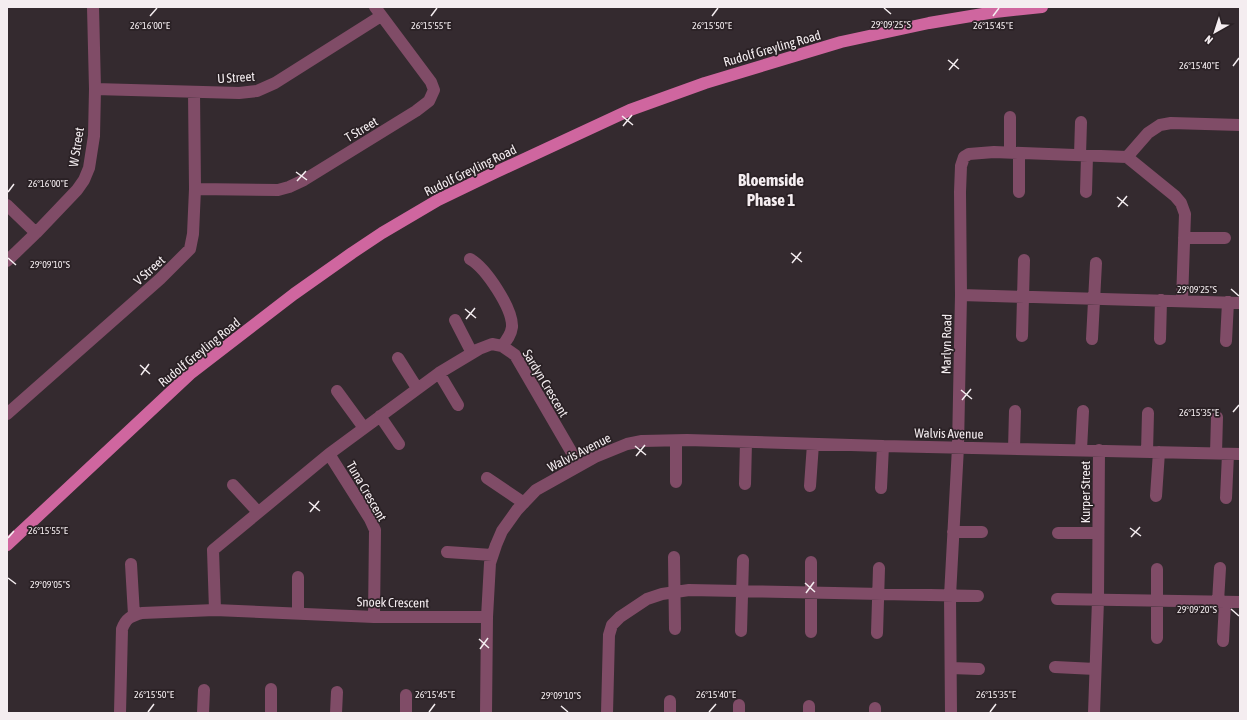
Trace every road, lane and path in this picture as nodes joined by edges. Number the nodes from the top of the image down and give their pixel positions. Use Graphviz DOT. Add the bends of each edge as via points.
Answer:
graph roads {
  1 [pos="94,7"];
  2 [pos="1042,7"];
  3 [pos="378,11"];
  4 [pos="96,89"];
  5 [pos="194,92"];
  6 [pos="1010,117"];
  7 [pos="1081,122"];
  8 [pos="1240,125"];
  9 [pos="1014,153"];
  10 [pos="1083,156"];
  11 [pos="1127,157"];
  12 [pos="195,189"];
  13 [pos="1019,192"];
  14 [pos="1086,192"];
  15 [pos="7,205"];
  16 [pos="36,234"];
  17 [pos="1184,238"];
  18 [pos="1225,238"];
  19 [pos="470,259"];
  20 [pos="1024,260"];
  21 [pos="7,261"];
  22 [pos="1096,263"];
  23 [pos="960,295"];
  24 [pos="1024,296"];
  25 [pos="1094,298"];
  26 [pos="1162,300"];
  27 [pos="1182,301"];
  28 [pos="1234,303"];
  29 [pos="455,320"];
  30 [pos="1022,336"];
  31 [pos="1160,339"];
  32 [pos="1092,340"];
  33 [pos="1226,341"];
  34 [pos="502,346"];
  35 [pos="472,353"];
  36 [pos="398,358"];
  37 [pos="439,373"];
  38 [pos="417,388"];
  39 [pos="336,391"];
  40 [pos="458,406"];
  41 [pos="1015,411"];
  42 [pos="1083,411"];
  43 [pos="1148,413"];
  44 [pos="7,414"];
  45 [pos="380,416"];
  46 [pos="1217,416"];
  47 [pos="364,428"];
  48 [pos="676,440"];
  49 [pos="746,442"];
  50 [pos="399,444"];
  51 [pos="813,444"];
  52 [pos="883,446"];
  53 [pos="958,447"];
  54 [pos="1014,448"];
  55 [pos="1081,450"];
  56 [pos="1099,450"];
  57 [pos="1153,452"];
  58 [pos="329,454"];
  59 [pos="1228,454"];
  60 [pos="579,465"];
  61 [pos="487,478"];
  62 [pos="676,482"];
  63 [pos="745,484"];
  64 [pos="233,485"];
  65 [pos="810,486"];
  66 [pos="881,488"];
  67 [pos="1156,496"];
  68 [pos="1226,498"];
  69 [pos="524,503"];
  70 [pos="258,512"];
  71 [pos="953,532"];
  72 [pos="982,532"];
  73 [pos="1058,533"];
  74 [pos="1098,533"];
  75 [pos="7,545"];
  76 [pos="447,552"];
  77 [pos="492,555"];
  78 [pos="674,557"];
  79 [pos="743,560"];
  80 [pos="811,562"];
  81 [pos="130,564"];
  82 [pos="880,568"];
  83 [pos="1220,568"];
  84 [pos="1157,569"];
  85 [pos="298,577"];
  86 [pos="743,592"];
  87 [pos="673,593"];
  88 [pos="811,593"];
  89 [pos="878,594"];
  90 [pos="950,596"];
  91 [pos="978,596"];
  92 [pos="1058,599"];
  93 [pos="1098,600"];
  94 [pos="1156,601"];
  95 [pos="1221,602"];
  96 [pos="1240,602"];
  97 [pos="215,610"];
  98 [pos="298,614"];
  99 [pos="134,615"];
  100 [pos="374,617"];
  101 [pos="487,617"];
  102 [pos="675,628"];
  103 [pos="741,631"];
  104 [pos="811,632"];
  105 [pos="877,633"];
  106 [pos="1157,638"];
  107 [pos="1223,641"];
  108 [pos="951,668"];
  109 [pos="1055,668"];
  110 [pos="979,669"];
  111 [pos="1095,669"];
  112 [pos="271,689"];
  113 [pos="204,690"];
  114 [pos="337,692"];
  115 [pos="406,695"];
  116 [pos="120,713"];
  117 [pos="203,713"];
  118 [pos="271,713"];
  119 [pos="336,713"];
  120 [pos="406,713"];
  121 [pos="486,713"];
  122 [pos="608,713"];
  123 [pos="951,713"];
  124 [pos="1094,713"];
  1 -- 4 [label="street, W Street"];
  2 -- 75 [label="main road, Rudolf Greyling Road" via="929,23 842,42 705,83 630,110 438,200 352,253 190,374"];
  3 -- 5 [label="street, U Street" via="274,83 257,91"];
  3 -- 12 [label="street, T Street" via="430,82 434,90 429,101 289,187 278,190"];
  4 -- 5 [label="street, U Street"];
  4 -- 16 [label="street, W Street" via="94,136 89,168 77,190"];
  5 -- 12 [label="street, V Street"];
  6 -- 9 [label="street"];
  7 -- 10 [label="street"];
  8 -- 11 [label="street" via="1160,125 1148,133"];
  9 -- 10 [label="street"];
  9 -- 13 [label="street"];
  9 -- 23 [label="street, Marlyn Road" via="969,154 964,158 961,166 960,192"];
  10 -- 11 [label="street"];
  10 -- 14 [label="street"];
  11 -- 17 [label="street" via="1176,196 1181,203 1185,214"];
  12 -- 44 [label="street, V Street" via="190,249 179,262"];
  15 -- 16 [label="street"];
  16 -- 21 [label="street, W Street"];
  17 -- 18 [label="street"];
  17 -- 27 [label="street"];
  19 -- 34 [label="street" via="486,273 508,311 511,333"];
  20 -- 24 [label="street"];
  22 -- 25 [label="street"];
  23 -- 24 [label="street"];
  23 -- 53 [label="street, Marlyn Road"];
  24 -- 25 [label="street"];
  24 -- 30 [label="street"];
  25 -- 26 [label="street"];
  25 -- 32 [label="street"];
  26 -- 27 [label="street"];
  26 -- 31 [label="street"];
  27 -- 28 [label="street"];
  28 -- 33 [label="street"];
  29 -- 35 [label="street"];
  34 -- 35 [label="street, Sardyn Crescent" via="492,344"];
  34 -- 60 [label="street, Sardyn Crescent" via="514,356"];
  35 -- 37 [label="street, Sardyn Crescent"];
  36 -- 38 [label="street"];
  37 -- 38 [label="street, Sardyn Crescent"];
  37 -- 40 [label="street"];
  38 -- 45 [label="street, Sardyn Crescent"];
  39 -- 47 [label="street"];
  41 -- 54 [label="street"];
  42 -- 55 [label="street"];
  43 -- 57 [label="street"];
  45 -- 47 [label="street, Sardyn Crescent"];
  45 -- 50 [label="street"];
  46 -- 59 [label="street"];
  47 -- 58 [label="street, Sardyn Crescent"];
  48 -- 49 [label="street, Walvis Avenue"];
  48 -- 60 [label="street, Walvis Avenue" via="627,444"];
  48 -- 62 [label="street"];
  49 -- 51 [label="street, Walvis Avenue"];
  49 -- 63 [label="street"];
  51 -- 52 [label="street, Walvis Avenue"];
  51 -- 65 [label="street"];
  52 -- 53 [label="street, Walvis Avenue"];
  52 -- 66 [label="street"];
  53 -- 54 [label="street, Walvis Avenue"];
  53 -- 71 [label="street, Marlyn Road"];
  54 -- 55 [label="street, Walvis Avenue"];
  55 -- 56 [label="street, Walvis Avenue"];
  56 -- 57 [label="street, Walvis Avenue"];
  56 -- 74 [label="street, Kurper Street"];
  57 -- 59 [label="street, Walvis Avenue"];
  57 -- 67 [label="street"];
  58 -- 70 [label="street, Sardyn Crescent"];
  58 -- 100 [label="street, Tuna Crescent" via="370,519 374,530"];
  59 -- 68 [label="street"];
  60 -- 69 [label="street, Walvis Avenue" via="536,490"];
  61 -- 69 [label="street"];
  64 -- 70 [label="street"];
  69 -- 77 [label="street, Walvis Avenue" via="502,531"];
  70 -- 97 [label="street, Sardyn Crescent" via="212,550"];
  71 -- 72 [label="street"];
  71 -- 90 [label="street, Marlyn Road"];
  73 -- 74 [label="street, Kurper Street"];
  74 -- 93 [label="street, Kurper Street"];
  76 -- 77 [label="street"];
  77 -- 101 [label="street, Walvis Avenue"];
  78 -- 87 [label="street"];
  79 -- 86 [label="street"];
  80 -- 88 [label="street"];
  81 -- 99 [label="street"];
  82 -- 89 [label="street"];
  83 -- 95 [label="street"];
  84 -- 94 [label="street"];
  85 -- 98 [label="street"];
  86 -- 87 [label="street" via="689,590"];
  86 -- 88 [label="street"];
  86 -- 103 [label="street"];
  87 -- 102 [label="street"];
  87 -- 122 [label="street" via="647,599 612,625 609,635"];
  88 -- 89 [label="street"];
  88 -- 104 [label="street"];
  89 -- 90 [label="street"];
  89 -- 105 [label="street"];
  90 -- 91 [label="street"];
  90 -- 108 [label="street, Marlyn Road"];
  92 -- 93 [label="street"];
  93 -- 94 [label="street"];
  93 -- 111 [label="street, Kurper Street"];
  94 -- 95 [label="street"];
  94 -- 106 [label="street"];
  95 -- 96 [label="street"];
  95 -- 107 [label="street"];
  97 -- 98 [label="street, Snoek Crescent"];
  97 -- 99 [label="street, Snoek Crescent"];
  98 -- 100 [label="street, Snoek Crescent"];
  99 -- 116 [label="street" via="129,617 122,628"];
  100 -- 101 [label="street, Snoek Crescent"];
  101 -- 121 [label="street, Walvis Avenue"];
  108 -- 110 [label="street"];
  108 -- 123 [label="street, Marlyn Road"];
  109 -- 111 [label="street"];
  111 -- 124 [label="street, Kurper Street"];
  112 -- 118 [label="street"];
  113 -- 117 [label="street"];
  114 -- 119 [label="street"];
  115 -- 120 [label="street"];
}
